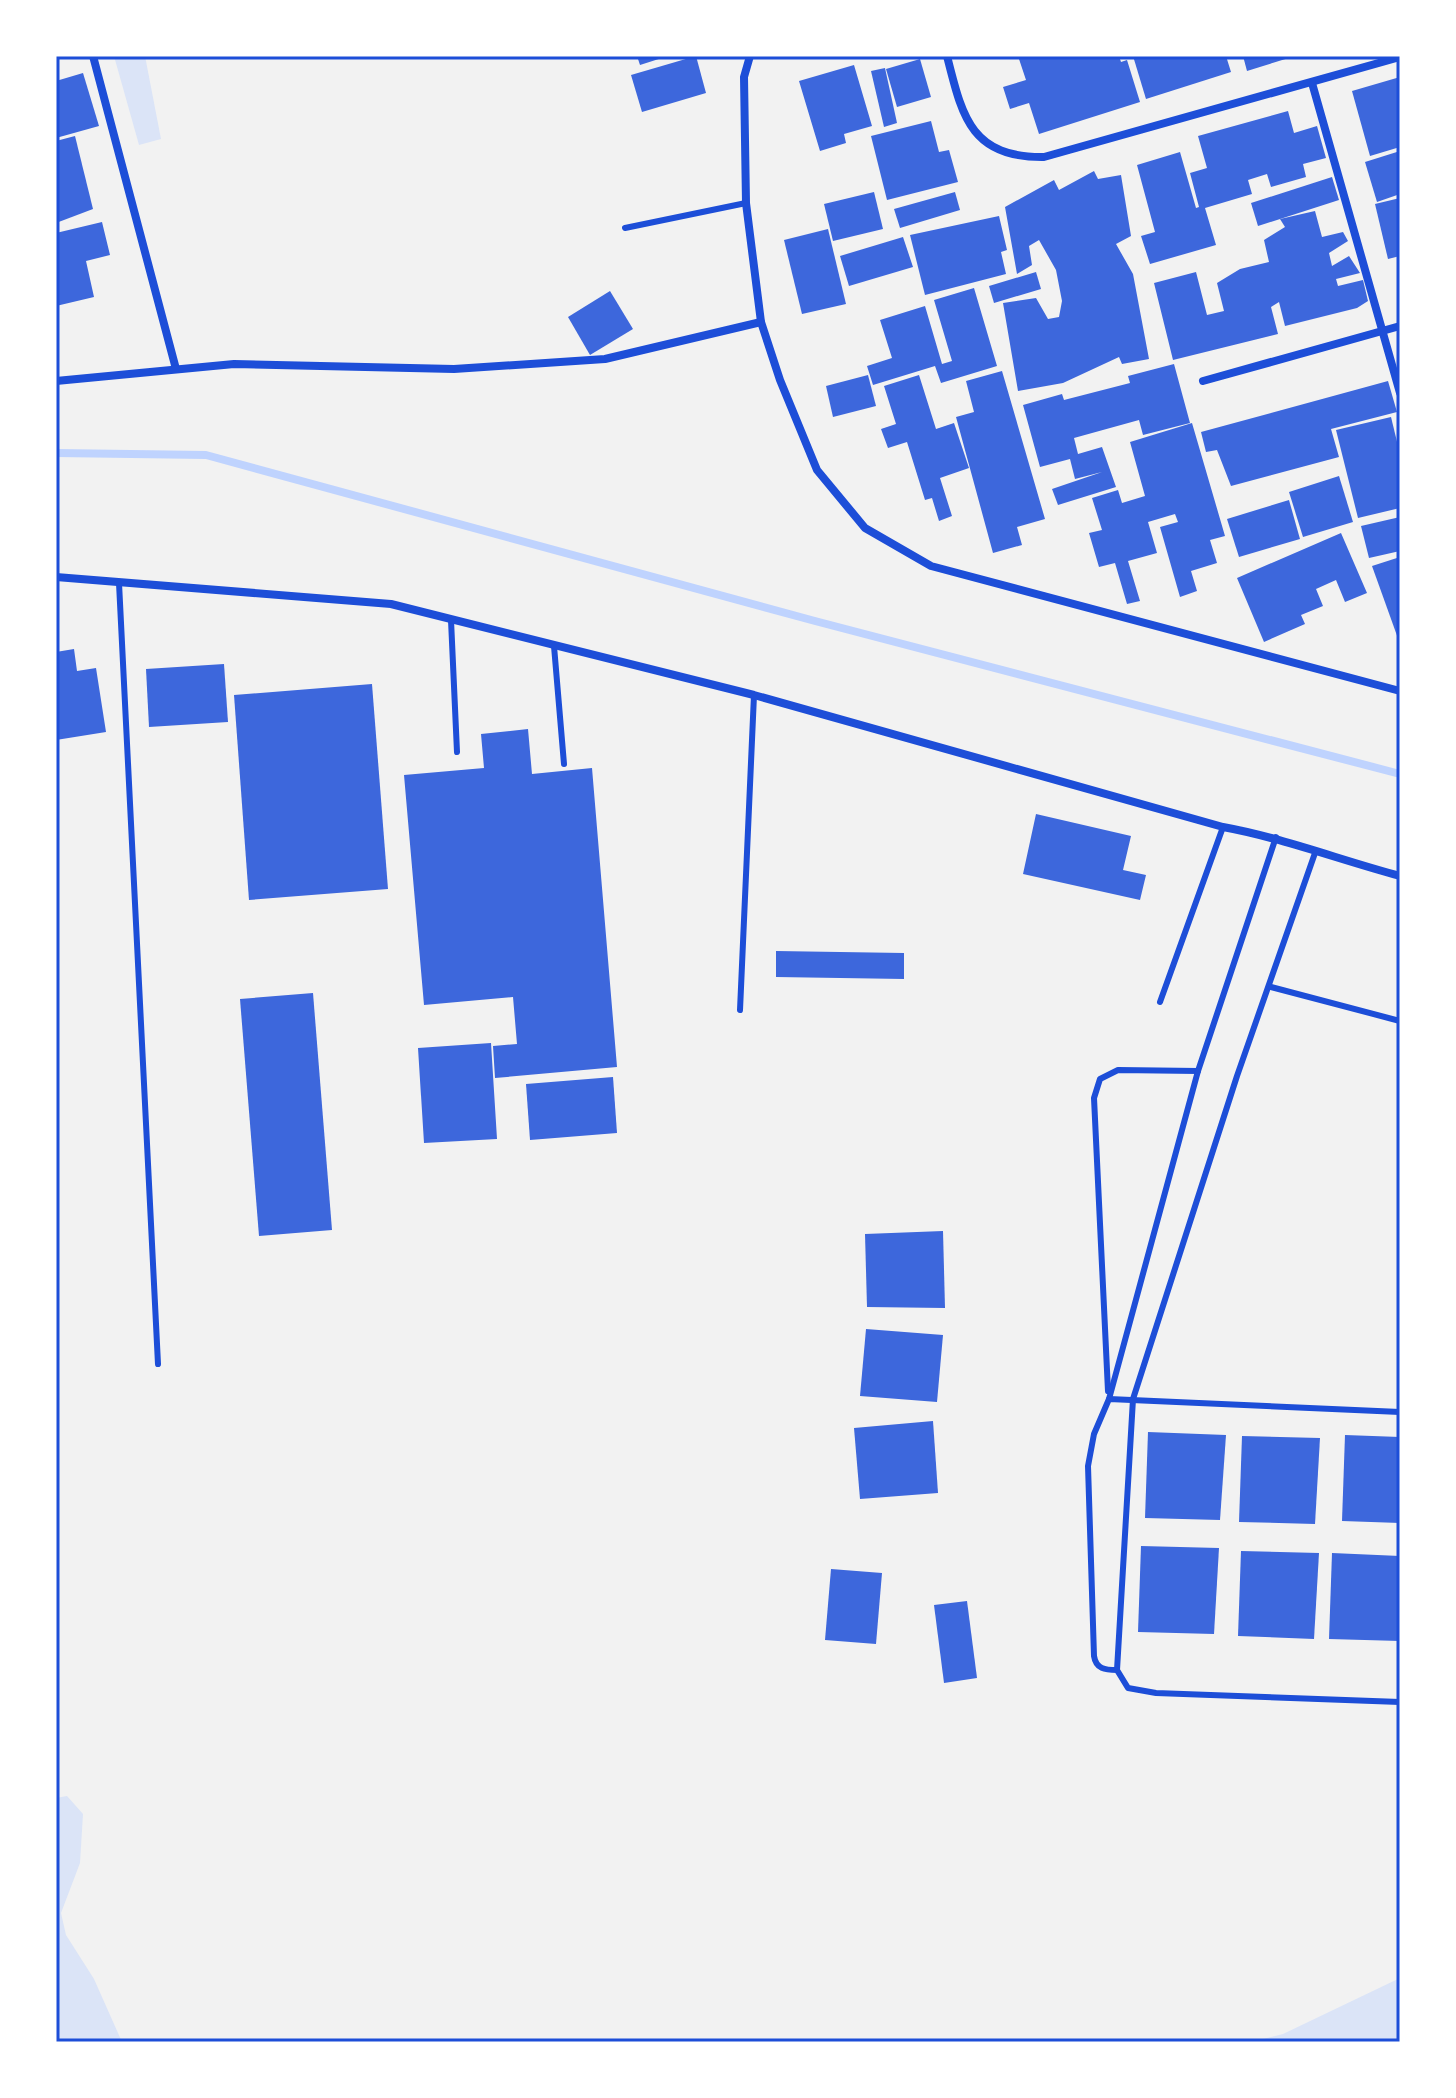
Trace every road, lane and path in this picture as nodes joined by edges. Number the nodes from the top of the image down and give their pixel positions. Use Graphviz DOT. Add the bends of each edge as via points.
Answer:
graph roads {
  1 [pos="93,56"];
  2 [pos="750,56"];
  3 [pos="947,56"];
  4 [pos="1396,58"];
  5 [pos="1312,83"];
  6 [pos="746,203"];
  7 [pos="625,228"];
  8 [pos="761,322"];
  9 [pos="1400,326"];
  10 [pos="1382,331"];
  11 [pos="176,369"];
  12 [pos="56,381"];
  13 [pos="1203,381"];
  14 [pos="1400,393"];
  15 [pos="56,577"];
  16 [pos="119,583"];
  17 [pos="451,620"];
  18 [pos="554,646"];
  19 [pos="1400,691"];
  20 [pos="754,695"];
  21 [pos="457,752"];
  22 [pos="564,764"];
  23 [pos="1223,827"];
  24 [pos="1276,837"];
  25 [pos="1315,853"];
  26 [pos="1400,876"];
  27 [pos="1271,987"];
  28 [pos="1160,1002"];
  29 [pos="740,1010"];
  30 [pos="1400,1021"];
  31 [pos="1198,1071"];
  32 [pos="158,1364"];
  33 [pos="1109,1399"];
  34 [pos="1133,1399"];
  35 [pos="1400,1412"];
  36 [pos="1117,1670"];
  37 [pos="1400,1702"];
  1 -- 11 [label="street"];
  2 -- 6 [label="street" via="744,77"];
  3 -- 5 [label="street" via="963,116 980,137 1023,157 1044,157"];
  4 -- 5 [label="street"];
  5 -- 10 [label="street"];
  6 -- 7 [label="lane"];
  6 -- 8 [label="street"];
  8 -- 11 [label="street" via="605,359 454,369 234,364"];
  8 -- 19 [label="street" via="817,470 865,528 917,559"];
  9 -- 10 [label="street"];
  10 -- 13 [label="street"];
  10 -- 14 [label="street"];
  11 -- 12 [label="street"];
  15 -- 16 [label="street"];
  16 -- 17 [label="street" via="391,604"];
  16 -- 32 [label="lane"];
  17 -- 18 [label="street"];
  17 -- 21 [label="lane"];
  18 -- 20 [label="street"];
  18 -- 22 [label="lane"];
  20 -- 23 [label="street"];
  20 -- 29 [label="lane"];
  23 -- 24 [label="street"];
  23 -- 28 [label="lane"];
  24 -- 25 [label="street"];
  24 -- 31 [label="lane"];
  25 -- 26 [label="street"];
  25 -- 27 [label="lane"];
  27 -- 30 [label="lane"];
  27 -- 34 [label="lane"];
  31 -- 33 [label="lane"];
  31 -- 33 [label="lane" via="1118,1070 1100,1079 1094,1098"];
  33 -- 34 [label="lane"];
  33 -- 36 [label="lane" via="1088,1466 1094,1656 1103,1670"];
  34 -- 35 [label="lane"];
  34 -- 36 [label="lane"];
  36 -- 37 [label="lane" via="1128,1688 1156,1693"];
}
